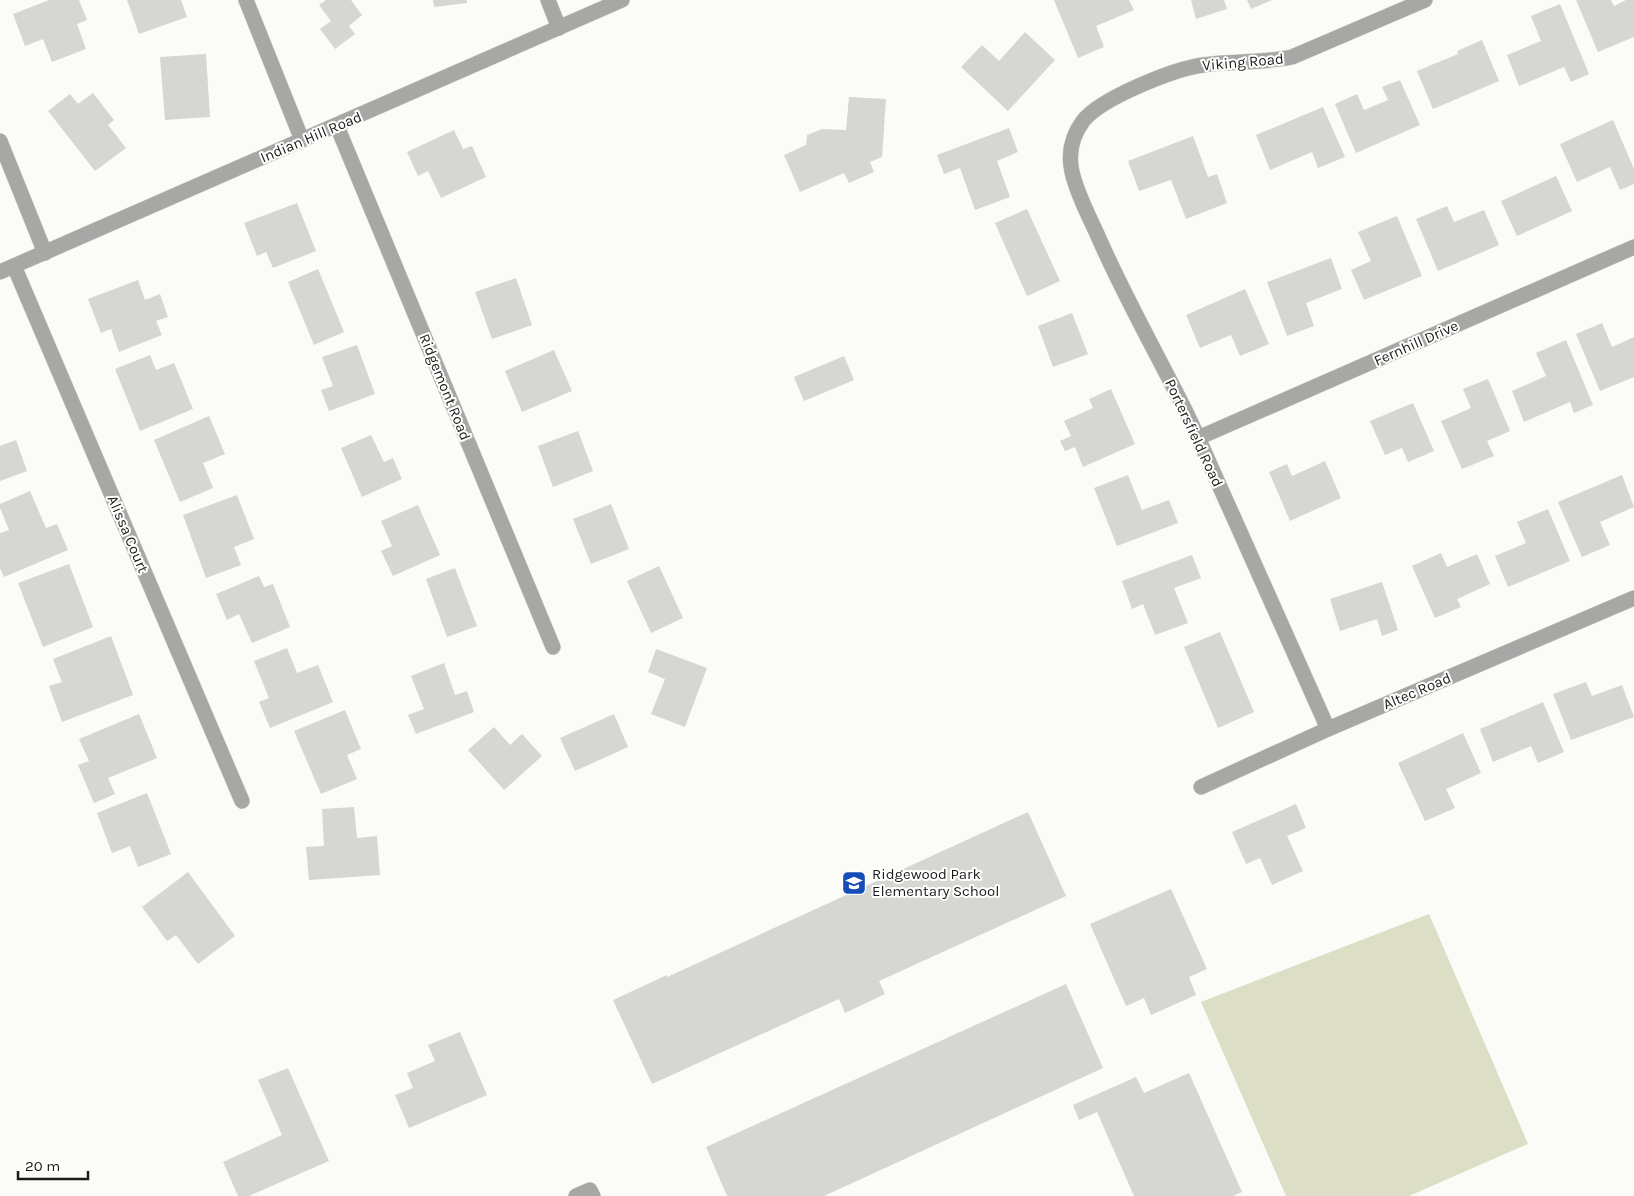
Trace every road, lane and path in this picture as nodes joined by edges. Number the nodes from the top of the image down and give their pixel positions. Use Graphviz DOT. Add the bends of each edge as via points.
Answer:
graph roads {
  1 [pos="246,0"];
  2 [pos="548,0"];
  3 [pos="622,0"];
  4 [pos="1425,0"];
  5 [pos="559,28"];
  6 [pos="337,126"];
  7 [pos="1074,137"];
  8 [pos="0,140"];
  9 [pos="302,140"];
  10 [pos="1634,247"];
  11 [pos="45,253"];
  12 [pos="7,269"];
  13 [pos="1198,438"];
  14 [pos="1634,598"];
  15 [pos="552,647"];
  16 [pos="1328,729"];
  17 [pos="1200,787"];
  18 [pos="242,801"];
  1 -- 9 [label="street"];
  2 -- 5 [label="street"];
  3 -- 5 [label="street, Indian Hill Road"];
  4 -- 7 [label="street, Viking Road" via="1292,58 1184,68 1102,104 1082,123"];
  5 -- 6 [label="street, Indian Hill Road"];
  6 -- 9 [label="street, Indian Hill Road"];
  6 -- 15 [label="street, Ridgemont Road"];
  7 -- 13 [label="street, Portersfield Road" via="1070,150 1078,192"];
  8 -- 11 [label="street"];
  9 -- 11 [label="street, Indian Hill Road"];
  10 -- 13 [label="street, Fernhill Drive"];
  11 -- 12 [label="street, Indian Hill Road"];
  12 -- 18 [label="street, Alissa Court"];
  13 -- 16 [label="street, Portersfield Road"];
  14 -- 16 [label="street, Altec Road"];
  16 -- 17 [label="street, Altec Road"];
}
